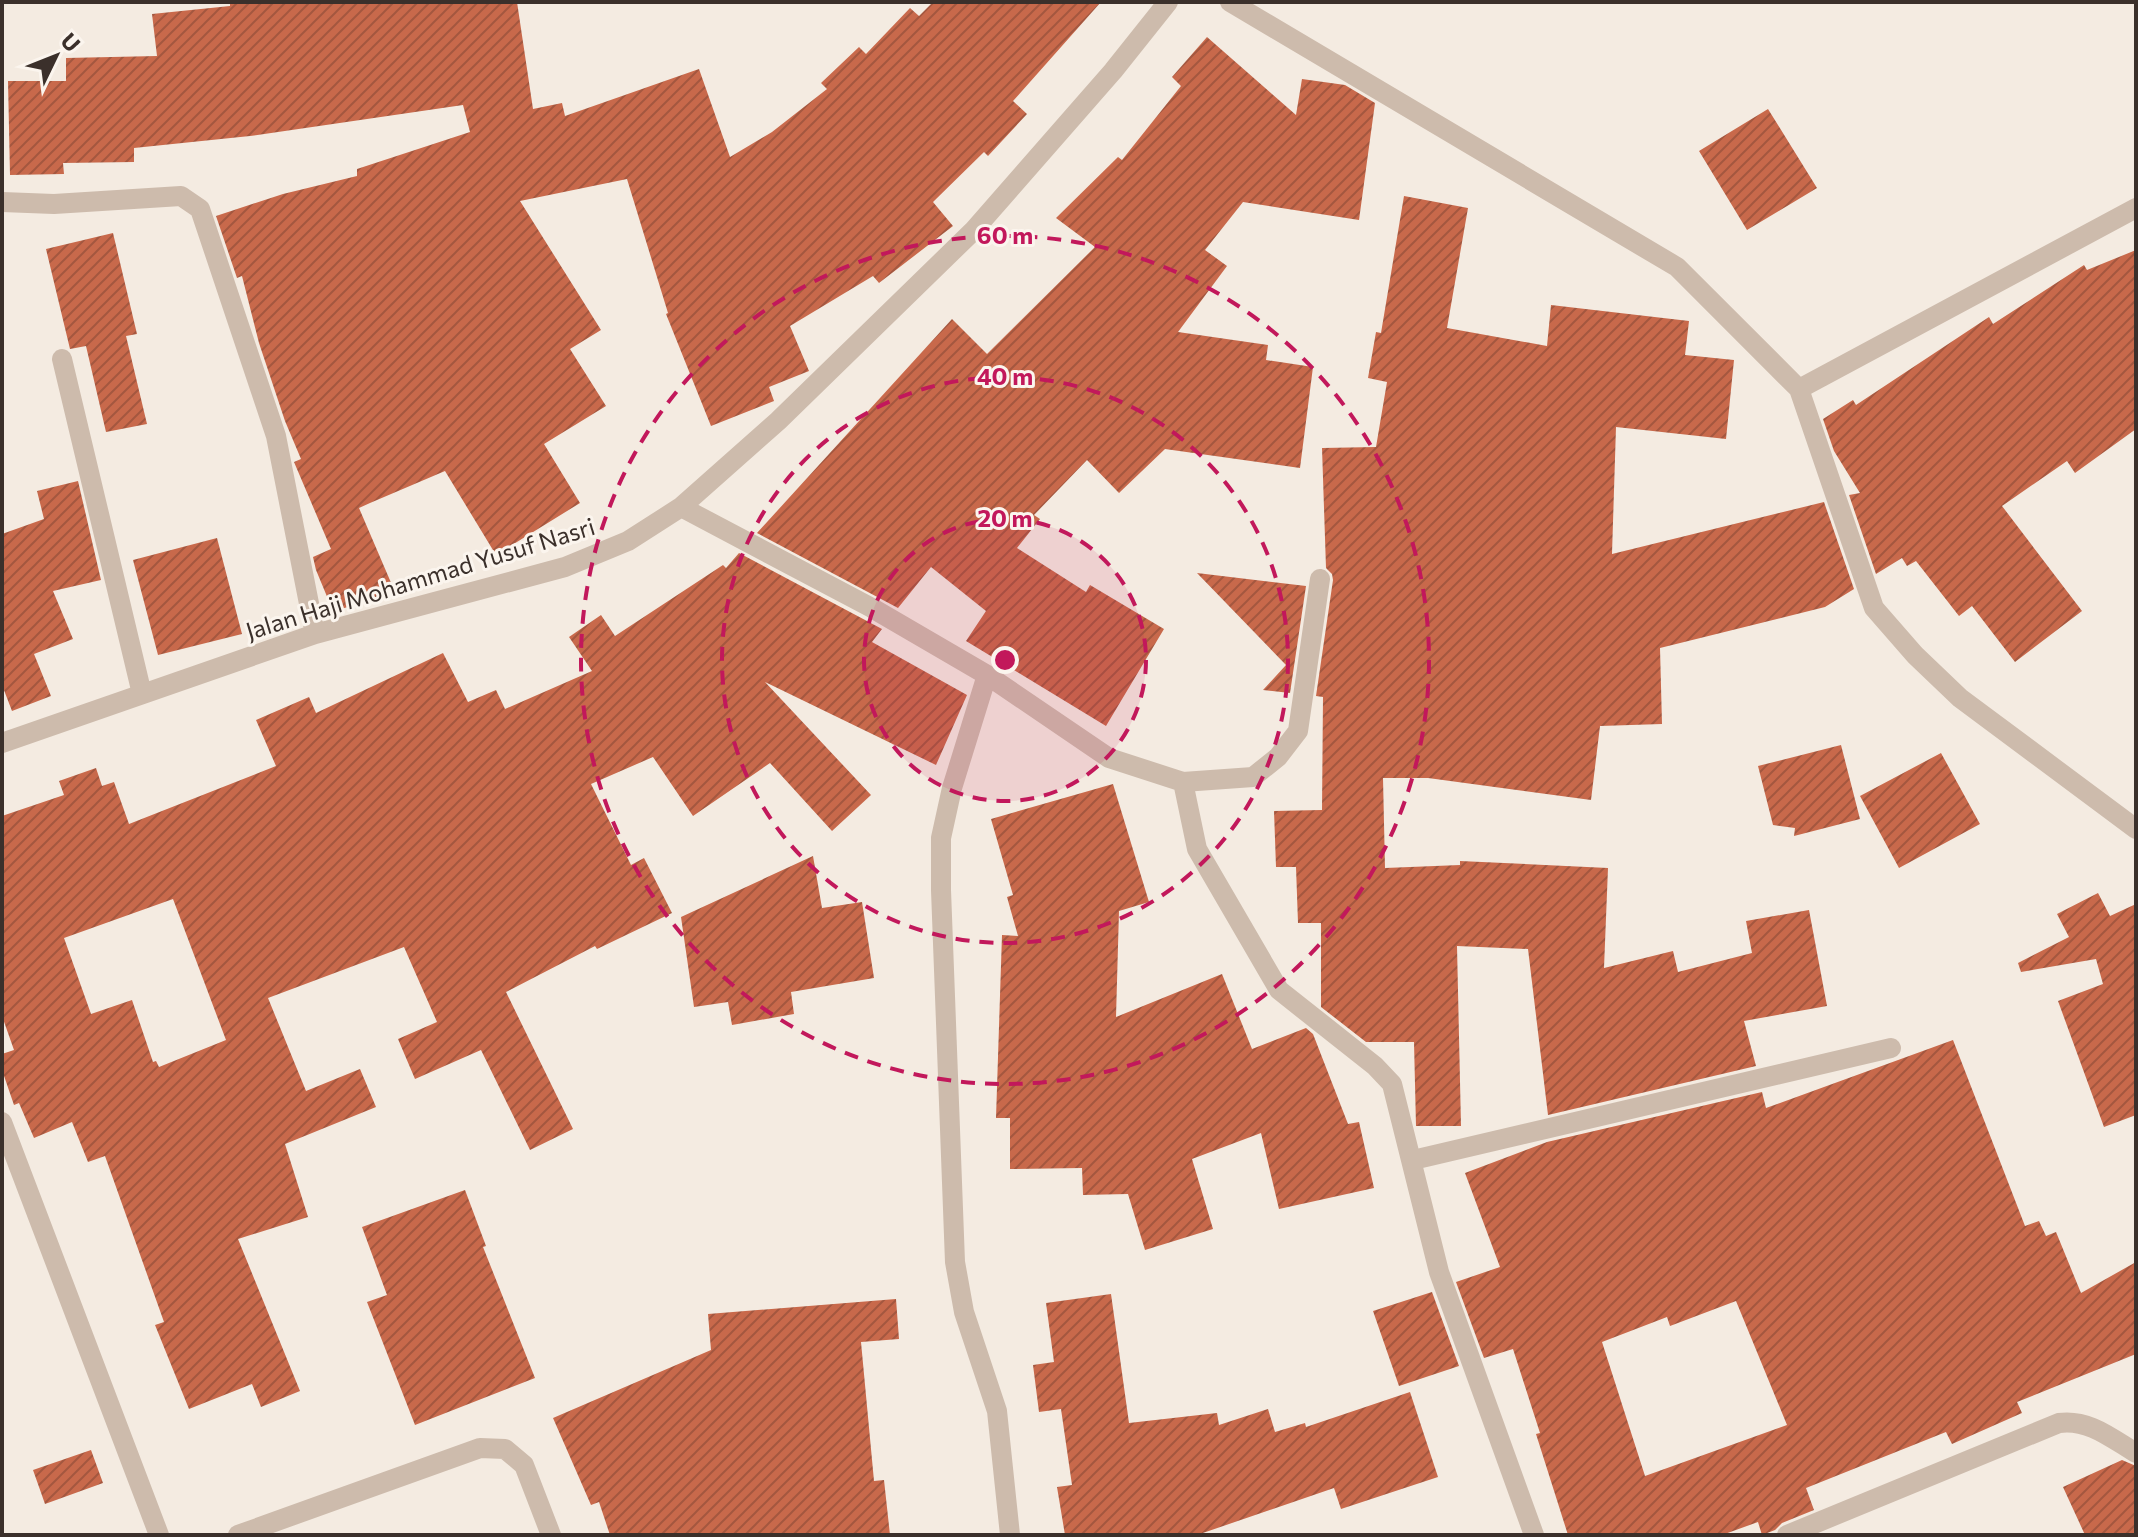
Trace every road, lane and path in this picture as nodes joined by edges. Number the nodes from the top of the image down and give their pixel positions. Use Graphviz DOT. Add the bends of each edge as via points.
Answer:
graph roads {
  1 [pos="1168,2"];
  2 [pos="1230,2"];
  3 [pos="2,202"];
  4 [pos="2136,208"];
  5 [pos="62,359"];
  6 [pos="1799,389"];
  7 [pos="681,507"];
  8 [pos="1320,579"];
  9 [pos="315,634"];
  10 [pos="987,675"];
  11 [pos="142,694"];
  12 [pos="2,743"];
  13 [pos="1183,782"];
  14 [pos="2136,829"];
  15 [pos="1891,1048"];
  16 [pos="2,1122"];
  17 [pos="1413,1160"];
  18 [pos="2136,1453"];
  19 [pos="159,1535"];
  20 [pos="238,1535"];
  21 [pos="551,1535"];
  22 [pos="1010,1535"];
  23 [pos="1534,1535"];
  24 [pos="1787,1535"];
  1 -- 7 [label="street, Jalan Haji Mohammad Yusuf Nasri" via="973,231 778,421"];
  2 -- 6 [label="street" via="1677,267"];
  3 -- 9 [label="street" via="181,196 200,209 276,436"];
  4 -- 6 [label="street"];
  5 -- 11 [label="street"];
  6 -- 14 [label="street" via="1874,608 1960,698"];
  7 -- 9 [label="street, Jalan Haji Mohammad Yusuf Nasri" via="628,541 565,567"];
  7 -- 10 [label="street"];
  8 -- 13 [label="street" via="1298,731 1253,777"];
  9 -- 11 [label="street, Jalan Haji Mohammad Yusuf Nasri"];
  10 -- 13 [label="street" via="1109,758"];
  10 -- 22 [label="street" via="941,838 941,890 955,1262 964,1312 997,1411"];
  11 -- 12 [label="street, Jalan Haji Mohammad Yusuf Nasri"];
  13 -- 17 [label="street" via="1197,849 1279,990 1392,1084"];
  15 -- 17 [label="street"];
  16 -- 19 [label="street"];
  17 -- 23 [label="street" via="1439,1272"];
  18 -- 24 [label="street" via="2088,1425 2059,1423"];
  20 -- 21 [label="street" via="480,1448 505,1449 524,1465"];
}
